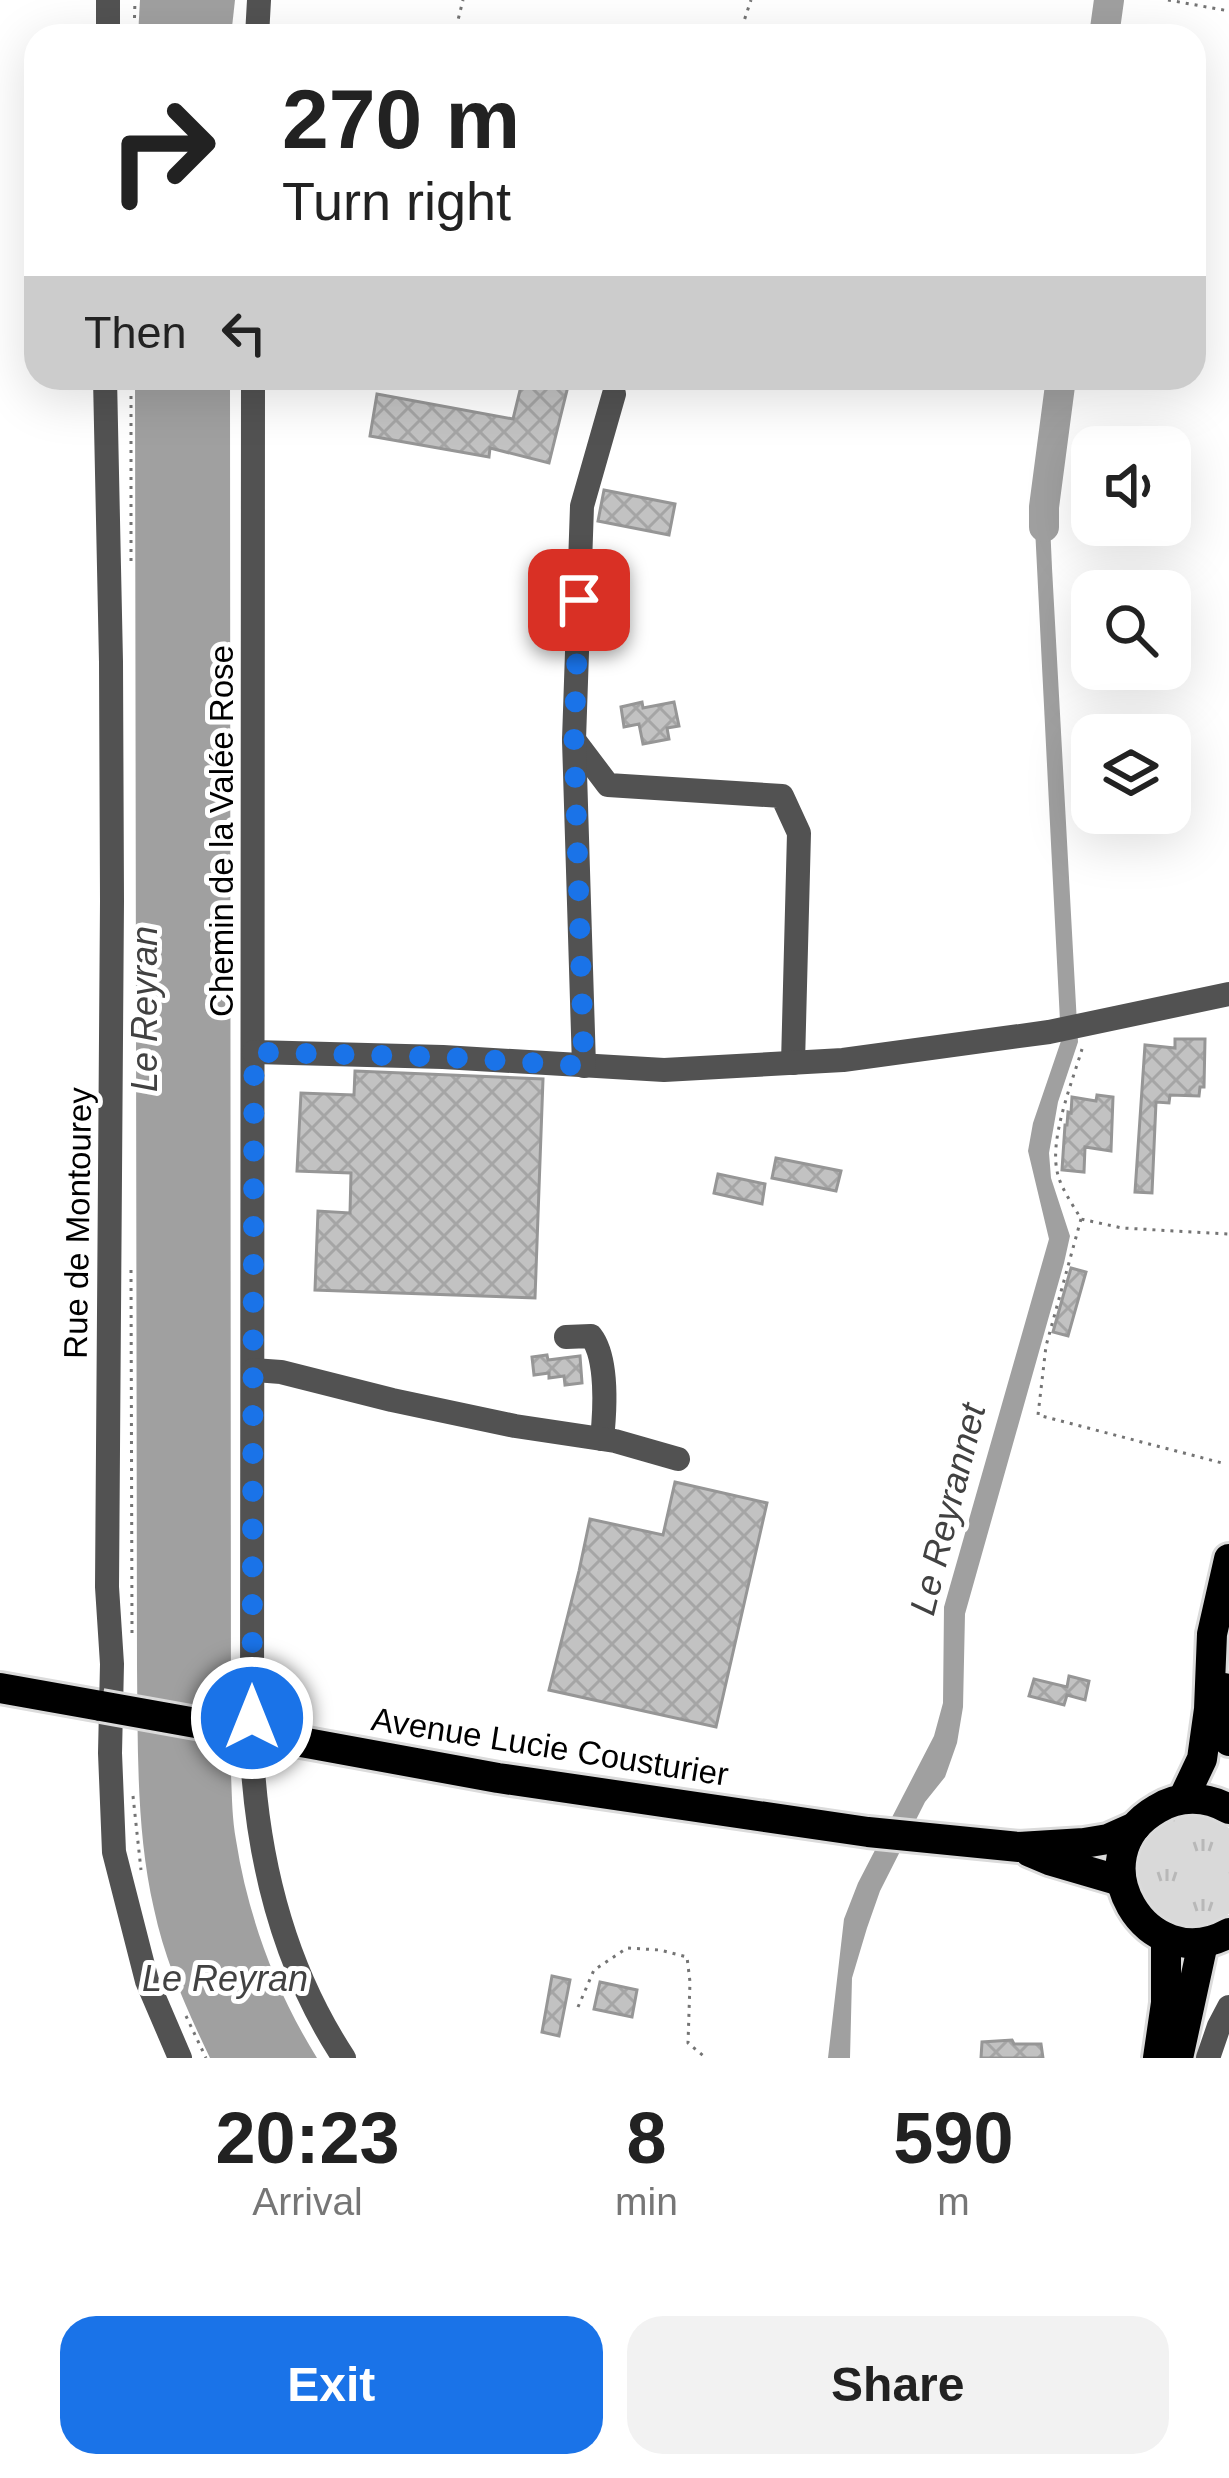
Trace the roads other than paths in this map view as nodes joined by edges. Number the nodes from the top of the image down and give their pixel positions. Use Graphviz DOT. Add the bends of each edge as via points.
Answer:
graph roads {
  1 [pos="105,390"];
  2 [pos="254,390"];
  3 [pos="614,394"];
  4 [pos="574,740"];
  5 [pos="1229,994"];
  6 [pos="254,1052"];
  7 [pos="793,1063"];
  8 [pos="584,1066"];
  9 [pos="566,1337"];
  10 [pos="253,1370"];
  11 [pos="602,1439"];
  12 [pos="678,1460"];
  13 [pos="1229,1559"];
  14 [pos="1229,1624"];
  15 [pos="0,1688"];
  16 [pos="1229,1741"];
  17 [pos="1183,1799"];
  18 [pos="1229,1809"];
  19 [pos="1135,1827"];
  20 [pos="1019,1847"];
  21 [pos="1121,1881"];
  22 [pos="1166,1938"];
  23 [pos="1216,1938"];
  24 [pos="1229,2007"];
  25 [pos="181,2058"];
  26 [pos="344,2058"];
  27 [pos="1158,2058"];
  28 [pos="1178,2058"];
  29 [pos="1208,2058"];
  1 -- 25 [label="street, Rue de Montourey" via="112,1813 135,1941"];
  2 -- 6 [label="street, Chemin de la Valée Rose"];
  3 -- 4 [label="street" via="582,506"];
  4 -- 7 [label="street" via="608,784 782,796 799,833"];
  4 -- 8 [label="street"];
  5 -- 7 [label="street" via="1089,1024"];
  6 -- 8 [label="street"];
  6 -- 10 [label="street, Chemin de la Valée Rose"];
  7 -- 8 [label="street"];
  9 -- 11 [label="street" via="591,1336 598,1346"];
  10 -- 11 [label="street"];
  10 -- 26 [label="street, Chemin de la Valée Rose" via="252,1755 260,1844 300,1977"];
  11 -- 12 [label="street"];
  13 -- 17 [label="main road" via="1212,1634 1202,1759"];
  14 -- 16 [label="main road"];
  15 -- 20 [label="main road, Avenue Lucie Cousturier, bridge" via="498,1778"];
  17 -- 18 [label="main road"];
  17 -- 19 [label="main road, Avenue Lucie Cousturier"];
  19 -- 20 [label="main road, Avenue Lucie Cousturier" via="1084,1844"];
  19 -- 21 [label="main road"];
  20 -- 21 [label="main road, Avenue Lucie Cousturier"];
  21 -- 22 [label="main road" via="1144,1925"];
  22 -- 23 [label="main road"];
  22 -- 27 [label="main road"];
  23 -- 28 [label="main road"];
  24 -- 29 [label="street"];
}
